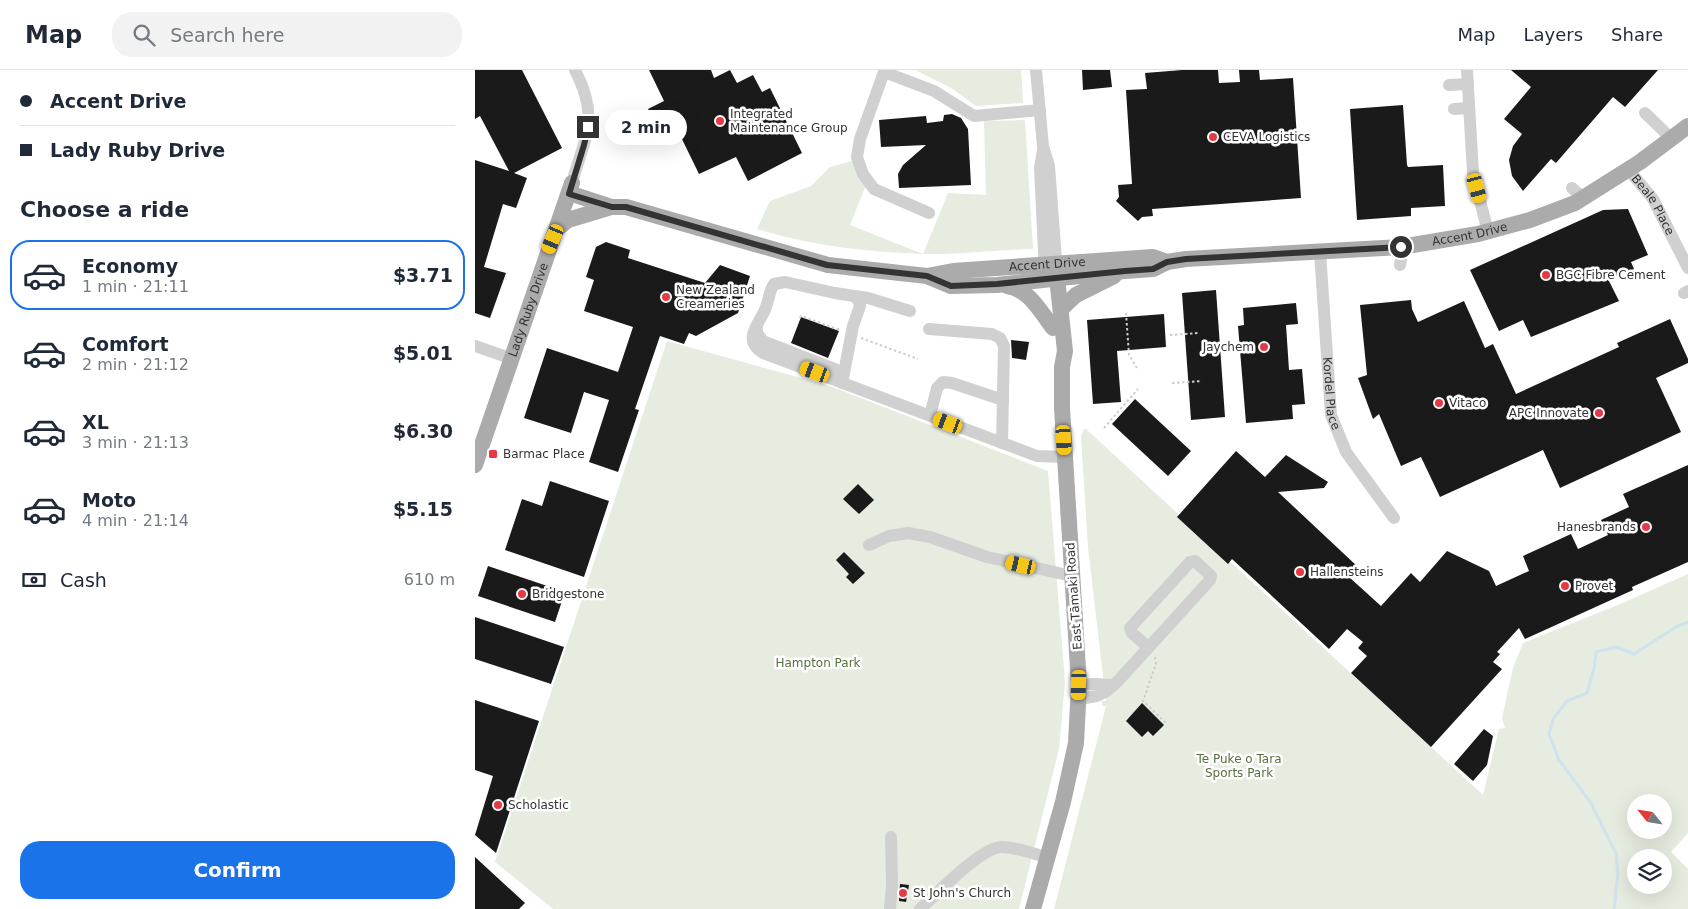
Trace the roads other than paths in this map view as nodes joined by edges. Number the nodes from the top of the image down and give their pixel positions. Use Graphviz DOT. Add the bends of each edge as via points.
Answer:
graph roads {
  1 [pos="575,70"];
  2 [pos="1036,70"];
  3 [pos="1467,70"];
  4 [pos="1467,84"];
  5 [pos="1449,85"];
  6 [pos="1469,108"];
  7 [pos="1454,109"];
  8 [pos="1040,110"];
  9 [pos="1645,113"];
  10 [pos="1683,132"];
  11 [pos="1628,169"];
  12 [pos="570,188"];
  13 [pos="619,207"];
  14 [pos="929,213"];
  15 [pos="558,228"];
  16 [pos="1488,232"];
  17 [pos="1403,246"];
  18 [pos="1320,252"];
  19 [pos="1167,262"];
  20 [pos="1400,265"];
  21 [pos="1688,268"];
  22 [pos="1051,271"];
  23 [pos="1125,271"];
  24 [pos="927,276"];
  25 [pos="997,284"];
  26 [pos="854,296"];
  27 [pos="1061,309"];
  28 [pos="910,311"];
  29 [pos="1053,328"];
  30 [pos="929,329"];
  31 [pos="475,346"];
  32 [pos="511,358"];
  33 [pos="1062,368"];
  34 [pos="842,383"];
  35 [pos="1003,400"];
  36 [pos="930,416"];
  37 [pos="1002,443"];
  38 [pos="1065,457"];
  39 [pos="475,465"];
  40 [pos="1394,518"];
  41 [pos="869,545"];
  42 [pos="1072,576"];
  43 [pos="1148,647"];
  44 [pos="1079,692"];
  45 [pos="891,837"];
  46 [pos="1047,857"];
  47 [pos="890,909"];
  48 [pos="920,909"];
  49 [pos="1033,909"];
  1 -- 12 [label="street, Lady Ruby Drive" via="589,109 584,145"];
  2 -- 8 [label="street, East Tāmaki Road"];
  3 -- 4 [label="street"];
  4 -- 5 [label="street"];
  4 -- 6 [label="street"];
  6 -- 7 [label="street"];
  6 -- 16 [label="street" via="1473,173"];
  8 -- 14 [label="street" via="975,116 934,91 884,72 860,139 857,157 863,174 874,189"];
  8 -- 22 [label="street, East Tāmaki Road" via="1043,146 1040,168"];
  9 -- 10 [label="street"];
  10 -- 11 [label="main road, Accent Drive"];
  11 -- 16 [label="main road, Accent Drive" via="1578,193 1575,203"];
  11 -- 21 [label="street, Beale Place" via="1653,199"];
  12 -- 13 [label="main road, Accent Drive"];
  12 -- 15 [label="main road, Lady Ruby Drive"];
  13 -- 15 [label="main road" via="567,220"];
  13 -- 24 [label="main road, Accent Drive" via="827,265"];
  15 -- 32 [label="main road, Lady Ruby Drive"];
  16 -- 17 [label="main road, Accent Drive"];
  17 -- 18 [label="main road, Accent Drive"];
  17 -- 20 [label="street"];
  18 -- 19 [label="main road, Accent Drive"];
  18 -- 40 [label="street, Kordel Place" via="1331,415 1346,452"];
  19 -- 22 [label="main road, Accent Drive" via="1153,257"];
  19 -- 23 [label="main road, Accent Drive" via="1153,269"];
  22 -- 23 [label="main road, Accent Drive"];
  22 -- 24 [label="main road, Accent Drive" via="953,271"];
  22 -- 25 [label="main road, Accent Drive"];
  22 -- 27 [label="main road, East Tāmaki Road"];
  22 -- 29 [label="main road, East Tāmaki Road"];
  23 -- 27 [label="main road" via="1076,295"];
  24 -- 25 [label="main road, Accent Drive" via="951,286"];
  25 -- 29 [label="main road" via="1019,288 1026,293"];
  26 -- 28 [label="street"];
  26 -- 34 [label="street" via="860,306"];
  26 -- 34 [label="street" via="785,282 774,284 754,331 753,340 759,351"];
  27 -- 33 [label="main road, East Tāmaki Road" via="1065,351"];
  29 -- 33 [label="main road, East Tāmaki Road"];
  30 -- 35 [label="street" via="988,333 1000,338 1004,346"];
  31 -- 32 [label="street"];
  32 -- 39 [label="main road, Lady Ruby Drive"];
  33 -- 38 [label="main road, East Tāmaki Road"];
  34 -- 36 [label="street"];
  35 -- 36 [label="street" via="943,382 937,388"];
  35 -- 37 [label="street"];
  36 -- 37 [label="street"];
  37 -- 38 [label="street" via="1037,456"];
  38 -- 42 [label="main road, East Tāmaki Road"];
  41 -- 42 [label="street" via="899,533 919,535 987,557"];
  42 -- 44 [label="main road, East Tāmaki Road"];
  43 -- 43 [label="street" via="1130,628 1190,562 1195,561 1211,578"];
  43 -- 44 [label="street" via="1107,691 1097,696"];
  44 -- 46 [label="main road, East Tāmaki Road" via="1076,743"];
  45 -- 47 [label="street"];
  46 -- 48 [label="street" via="1003,847 992,848"];
  46 -- 49 [label="main road, East Tāmaki Road"];
}
